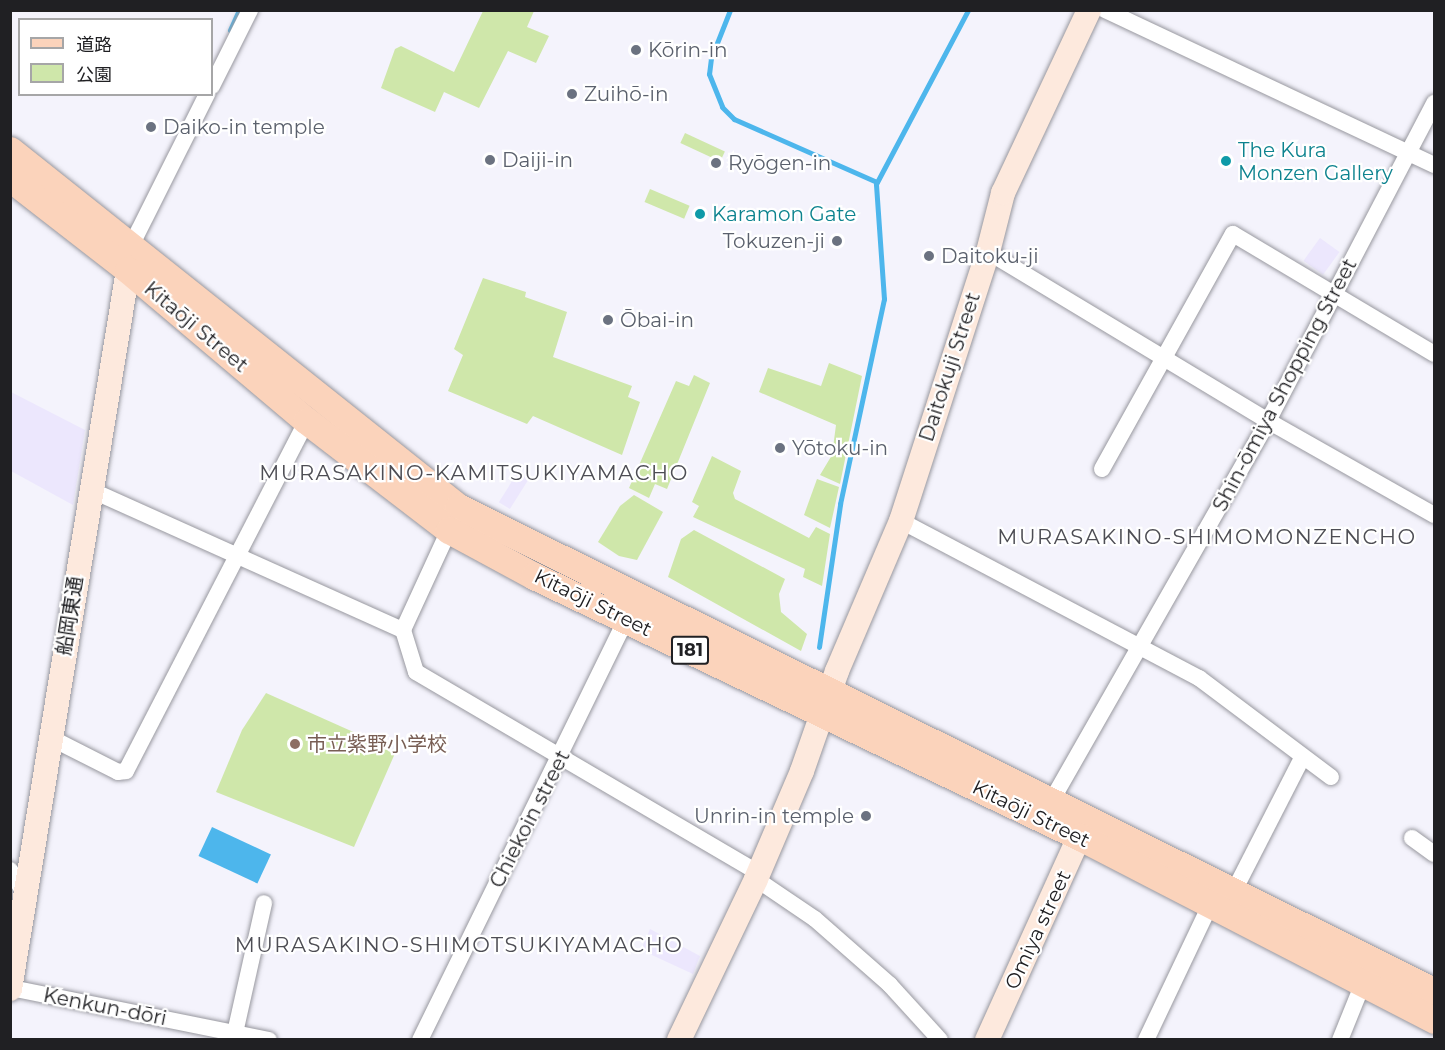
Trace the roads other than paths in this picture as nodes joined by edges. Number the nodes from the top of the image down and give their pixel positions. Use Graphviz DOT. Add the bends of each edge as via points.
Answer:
graph roads {
  1 [pos="250,10"];
  2 [pos="1089,10"];
  3 [pos="1105,10"];
  4 [pos="213,84"];
  5 [pos="206,96"];
  6 [pos="1434,103"];
  7 [pos="10,150"];
  8 [pos="1408,154"];
  9 [pos="1434,165"];
  10 [pos="10,178"];
  11 [pos="988,252"];
  12 [pos="130,257"];
  13 [pos="1334,295"];
  14 [pos="1434,354"];
  15 [pos="1162,359"];
  16 [pos="307,421"];
  17 [pos="1268,422"];
  18 [pos="1102,469"];
  19 [pos="91,490"];
  20 [pos="1434,515"];
  21 [pos="901,520"];
  22 [pos="449,530"];
  23 [pos="240,555"];
  24 [pos="632,608"];
  25 [pos="403,630"];
  26 [pos="1141,646"];
  27 [pos="826,703"];
  28 [pos="51,738"];
  29 [pos="561,758"];
  30 [pos="1302,758"];
  31 [pos="1331,777"];
  32 [pos="1046,811"];
  33 [pos="1083,829"];
  34 [pos="1412,838"];
  35 [pos="1434,854"];
  36 [pos="10,870"];
  37 [pos="757,876"];
  38 [pos="1235,889"];
  39 [pos="26,896"];
  40 [pos="264,903"];
  41 [pos="1210,904"];
  42 [pos="1363,983"];
  43 [pos="11,989"];
  44 [pos="1434,991"];
  45 [pos="1434,1020"];
  46 [pos="235,1033"];
  47 [pos="269,1040"];
  48 [pos="420,1040"];
  49 [pos="679,1040"];
  50 [pos="940,1040"];
  51 [pos="987,1040"];
  52 [pos="1146,1040"];
  53 [pos="1340,1040"];
  1 -- 4 [label="street"];
  2 -- 11 [label="street, Daitokuji Street" via="1003,193"];
  3 -- 8 [label="street"];
  5 -- 12 [label="street"];
  6 -- 8 [label="street, Shin-ōmiya Shopping Street"];
  7 -- 12 [label="main road, Kitaōji Street / 181"];
  8 -- 9 [label="street"];
  8 -- 13 [label="street, Shin-ōmiya Shopping Street"];
  10 -- 12 [label="main road, Kitaōji Street / 181"];
  11 -- 15 [label="street"];
  11 -- 21 [label="street, Daitokuji Street"];
  12 -- 16 [label="main road, Kitaōji Street / 181"];
  12 -- 19 [label="street, 船岡東通"];
  12 -- 24 [label="main road, Kitaōji Street / 181" via="246,341 458,507"];
  13 -- 14 [label="street"];
  13 -- 15 [label="street" via="1233,234"];
  13 -- 17 [label="street, Shin-ōmiya Shopping Street"];
  15 -- 17 [label="street"];
  15 -- 18 [label="street"];
  16 -- 22 [label="main road, Kitaōji Street / 181"];
  16 -- 23 [label="street"];
  17 -- 20 [label="street"];
  17 -- 26 [label="street, Shin-ōmiya Shopping Street"];
  19 -- 23 [label="street"];
  19 -- 28 [label="street, 船岡東通"];
  21 -- 26 [label="street"];
  21 -- 27 [label="street, Daitokuji Street"];
  22 -- 24 [label="main road, Kitaōji Street / 181"];
  22 -- 25 [label="street"];
  23 -- 25 [label="street"];
  23 -- 28 [label="street" via="126,771 118,772"];
  24 -- 27 [label="main road, Kitaōji Street / 181"];
  24 -- 29 [label="street, Chiekoin street"];
  25 -- 29 [label="street" via="416,672"];
  26 -- 30 [label="street" via="1250,712"];
  26 -- 32 [label="street, Shin-ōmiya Shopping Street"];
  27 -- 32 [label="main road, Kitaōji Street / 181"];
  27 -- 37 [label="street, Daitokuji Street"];
  28 -- 39 [label="street, 船岡東通"];
  29 -- 37 [label="street"];
  29 -- 48 [label="street, Chiekoin street"];
  30 -- 31 [label="street"];
  30 -- 38 [label="street"];
  32 -- 33 [label="main road, Kitaōji Street / 181"];
  33 -- 38 [label="main road, Kitaōji Street / 181"];
  33 -- 41 [label="main road, Kitaōji Street / 181"];
  33 -- 51 [label="street, Omiya street"];
  34 -- 35 [label="street"];
  36 -- 39 [label="street"];
  37 -- 49 [label="street, Daitokuji Street"];
  37 -- 50 [label="street" via="815,919 891,985"];
  38 -- 44 [label="main road, Kitaōji Street / 181"];
  39 -- 43 [label="street, 船岡東通"];
  40 -- 46 [label="street"];
  41 -- 42 [label="main road, Kitaōji Street / 181"];
  41 -- 52 [label="street"];
  42 -- 45 [label="main road, Kitaōji Street / 181"];
  42 -- 53 [label="street"];
  43 -- 46 [label="street, Kenkun-dōri"];
  46 -- 47 [label="street, Kenkun-dōri"];
}
